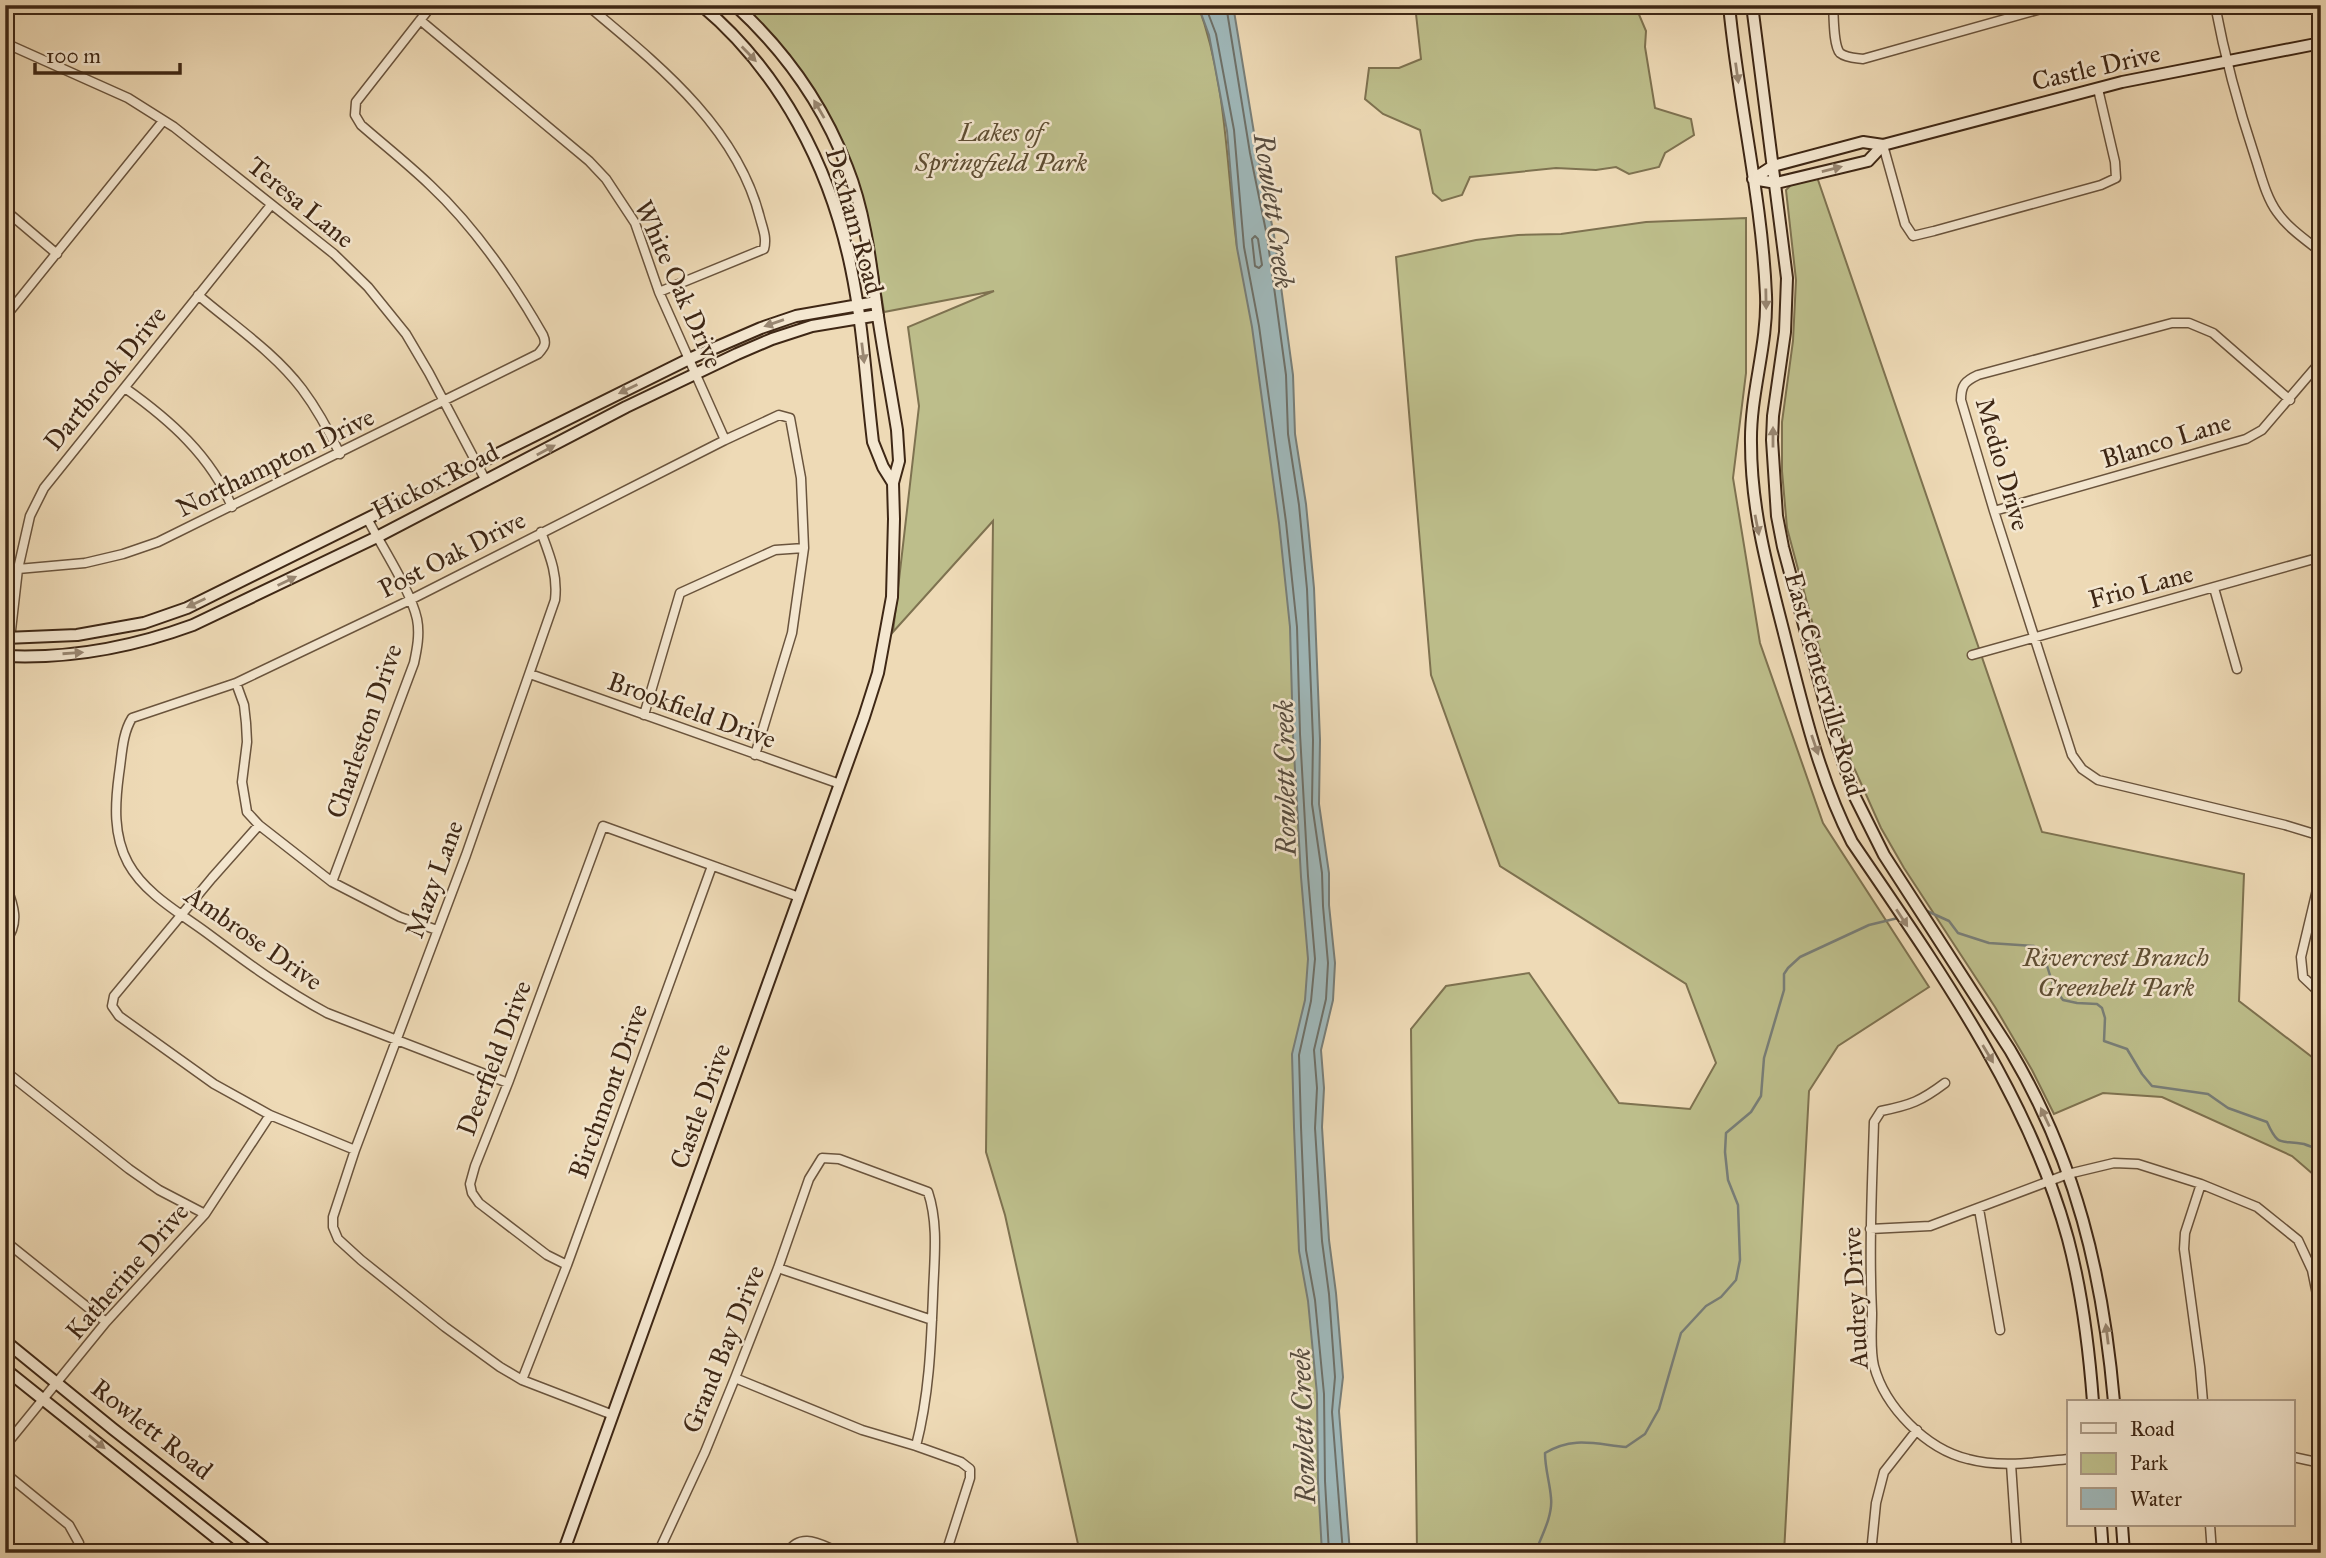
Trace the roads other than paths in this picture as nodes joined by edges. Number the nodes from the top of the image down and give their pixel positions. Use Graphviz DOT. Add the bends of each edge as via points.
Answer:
graph roads {
  1 [pos="432,5"];
  2 [pos="587,5"];
  3 [pos="701,5"];
  4 [pos="735,5"];
  5 [pos="1729,5"];
  6 [pos="1752,5"];
  7 [pos="1833,5"];
  8 [pos="2055,5"];
  9 [pos="2216,5"];
  10 [pos="420,20"];
  11 [pos="5,43"];
  12 [pos="2321,43"];
  13 [pos="2226,61"];
  14 [pos="2098,89"];
  15 [pos="163,121"];
  16 [pos="1884,145"];
  17 [pos="1773,166"];
  18 [pos="1753,179"];
  19 [pos="1776,183"];
  20 [pos="271,205"];
  21 [pos="5,210"];
  22 [pos="2321,252"];
  23 [pos="57,254"];
  24 [pos="659,292"];
  25 [pos="198,295"];
  26 [pos="876,302"];
  27 [pos="857,304"];
  28 [pos="878,315"];
  29 [pos="5,317"];
  30 [pos="859,318"];
  31 [pos="690,359"];
  32 [pos="2321,361"];
  33 [pos="696,374"];
  34 [pos="125,388"];
  35 [pos="2290,400"];
  36 [pos="443,402"];
  37 [pos="724,440"];
  38 [pos="340,454"];
  39 [pos="478,464"];
  40 [pos="486,481"];
  41 [pos="892,483"];
  42 [pos="232,507"];
  43 [pos="1994,511"];
  44 [pos="368,520"];
  45 [pos="541,532"];
  46 [pos="377,537"];
  47 [pos="804,548"];
  48 [pos="2321,557"];
  49 [pos="18,569"];
  50 [pos="2214,588"];
  51 [pos="410,600"];
  52 [pos="7,638"];
  53 [pos="2035,638"];
  54 [pos="1972,654"];
  55 [pos="5,656"];
  56 [pos="2238,669"];
  57 [pos="878,673"];
  58 [pos="530,674"];
  59 [pos="236,683"];
  60 [pos="644,715"];
  61 [pos="132,718"];
  62 [pos="755,755"];
  63 [pos="840,784"];
  64 [pos="259,825"];
  65 [pos="2321,836"];
  66 [pos="712,866"];
  67 [pos="2321,873"];
  68 [pos="332,882"];
  69 [pos="5,883"];
  70 [pos="799,897"];
  71 [pos="181,914"];
  72 [pos="437,930"];
  73 [pos="5,942"];
  74 [pos="2321,994"];
  75 [pos="397,1040"];
  76 [pos="5,1071"];
  77 [pos="508,1083"];
  78 [pos="1945,1083"];
  79 [pos="270,1115"];
  80 [pos="355,1150"];
  81 [pos="2068,1174"];
  82 [pos="2048,1182"];
  83 [pos="2201,1184"];
  84 [pos="1979,1209"];
  85 [pos="205,1214"];
  86 [pos="1870,1229"];
  87 [pos="5,1241"];
  88 [pos="567,1265"];
  89 [pos="778,1268"];
  90 [pos="2321,1314"];
  91 [pos="932,1320"];
  92 [pos="106,1322"];
  93 [pos="2000,1331"];
  94 [pos="5,1341"];
  95 [pos="5,1369"];
  96 [pos="735,1378"];
  97 [pos="522,1380"];
  98 [pos="57,1384"];
  99 [pos="43,1399"];
  100 [pos="2093,1400"];
  101 [pos="2114,1400"];
  102 [pos="2203,1400"];
  103 [pos="613,1415"];
  104 [pos="1917,1430"];
  105 [pos="5,1446"];
  106 [pos="916,1446"];
  107 [pos="2321,1450"];
  108 [pos="2294,1457"];
  109 [pos="2067,1459"];
  110 [pos="2319,1462"];
  111 [pos="2011,1464"];
  112 [pos="5,1473"];
  113 [pos="226,1516"];
  114 [pos="2101,1526"];
  115 [pos="2122,1526"];
  116 [pos="2210,1526"];
  117 [pos="211,1533"];
  118 [pos="787,1552"];
  119 [pos="75,1553"];
  120 [pos="235,1553"];
  121 [pos="271,1553"];
  122 [pos="563,1553"];
  123 [pos="658,1553"];
  124 [pos="842,1553"];
  125 [pos="946,1553"];
  126 [pos="1871,1553"];
  127 [pos="2017,1553"];
  128 [pos="2103,1553"];
  129 [pos="2124,1553"];
  130 [pos="2212,1553"];
  1 -- 10 [label="street"];
  2 -- 24 [label="street" via="693,101 729,148 758,205 764,249"];
  3 -- 27 [label="main road, Dexham Road, one-way" via="759,64 808,139 834,208"];
  26 -- 4 [label="main road, Dexham Road, one-way" via="864,227 848,169 831,130 800,76"];
  5 -- 18 [label="main road, East Centerville Road, one-way"];
  6 -- 17 [label="main road, East Centerville Road"];
  7 -- 8 [label="street" via="1840,53 1863,59"];
  9 -- 13 [label="street"];
  10 -- 24 [label="street, White Oak Drive" via="606,179 635,223"];
  10 -- 36 [label="street, Northampton Drive" via="356,102 355,115 431,186 482,244 520,295 546,341 538,354"];
  11 -- 15 [label="street, Teresa Lane" via="128,98"];
  12 -- 13 [label="main road, Castle Drive"];
  13 -- 14 [label="main road, Castle Drive"];
  13 -- 22 [label="street" via="2275,210"];
  14 -- 16 [label="main road, Castle Drive"];
  14 -- 16 [label="street" via="2116,178 1934,231 1913,236 1905,224"];
  15 -- 20 [label="street, Teresa Lane"];
  15 -- 23 [label="street"];
  16 -- 17 [label="main road, Castle Drive" via="1863,142"];
  19 -- 16 [label="main road, Castle Drive, one-way" via="1868,160"];
  17 -- 18 [label="main road, Castle Drive"];
  17 -- 19 [label="main road, East Centerville Road"];
  18 -- 19 [label="main road, Castle Drive"];
  18 -- 82 [label="main road, East Centerville Road, one-way" via="1766,295 1751,440 1755,514 1811,735 1840,819 2003,1079"];
  81 -- 19 [label="main road, East Centerville Road, one-way" via="2026,1076 1884,855 1845,769 1777,516 1773,416 1787,303"];
  20 -- 25 [label="street, Dartbrook Drive"];
  20 -- 36 [label="street, Teresa Lane" via="369,287 406,334"];
  21 -- 23 [label="street"];
  23 -- 29 [label="street"];
  24 -- 31 [label="street, White Oak Drive"];
  25 -- 34 [label="street, Dartbrook Drive"];
  25 -- 38 [label="street" via="288,373 325,424"];
  26 -- 27 [label="main road, Hickox Road"];
  26 -- 28 [label="main road, Dexham Road"];
  27 -- 30 [label="main road, Dexham Road"];
  27 -- 31 [label="main road, Hickox Road, one-way" via="784,320"];
  28 -- 30 [label="main road, Hickox Road"];
  28 -- 41 [label="main road, Dexham Road" via="897,430 899,461"];
  30 -- 33 [label="main road, Hickox Road" via="772,339"];
  30 -- 41 [label="main road, Dexham Road, one-way" via="873,442"];
  31 -- 33 [label="street, White Oak Drive"];
  31 -- 39 [label="main road, Hickox Road, one-way"];
  32 -- 35 [label="street, Blanco Lane"];
  33 -- 37 [label="street, White Oak Drive"];
  40 -- 33 [label="main road, Hickox Road, one-way"];
  34 -- 42 [label="street" via="207,460"];
  34 -- 49 [label="street, Dartbrook Drive" via="44,488 30,516"];
  35 -- 43 [label="street, Blanco Lane" via="2262,430 2246,439"];
  35 -- 43 [label="street, Medio Drive" via="2213,333 2189,323 2172,323 1978,375 1964,383 1961,400"];
  36 -- 38 [label="street, Northampton Drive"];
  36 -- 39 [label="street, Teresa Lane"];
  37 -- 45 [label="street, Post Oak Drive"];
  37 -- 47 [label="street, Post Oak Drive" via="773,417 790,418 801,478"];
  38 -- 42 [label="street, Northampton Drive"];
  39 -- 40 [label="street, Teresa Lane"];
  39 -- 44 [label="main road, Hickox Road"];
  40 -- 46 [label="main road, Hickox Road"];
  41 -- 57 [label="main road, Dexham Road" via="892,597"];
  42 -- 49 [label="street, Northampton Drive" via="123,554 85,563"];
  43 -- 53 [label="street, Medio Drive"];
  44 -- 46 [label="street, Charleston Drive"];
  44 -- 52 [label="main road, Hickox Road, one-way" via="187,608 144,623 77,635"];
  45 -- 51 [label="street, Post Oak Drive"];
  45 -- 58 [label="street, Mazy Lane" via="555,568 555,600"];
  46 -- 51 [label="street, Charleston Drive"];
  55 -- 46 [label="main road, Hickox Road, one-way" via="106,650 169,634"];
  47 -- 60 [label="street" via="775,550 680,593"];
  47 -- 62 [label="street" via="792,633"];
  48 -- 50 [label="street, Frio Lane"];
  49 -- 52 [label="street, Dartbrook Drive"];
  50 -- 53 [label="street, Frio Lane"];
  50 -- 56 [label="street"];
  51 -- 59 [label="street, Post Oak Drive"];
  51 -- 68 [label="street, Charleston Drive" via="418,635 414,663"];
  53 -- 54 [label="street, Frio Lane"];
  53 -- 65 [label="street, Medio Drive" via="2072,755 2090,776"];
  57 -- 63 [label="main road, Castle Drive"];
  58 -- 60 [label="street, Brookfield Drive"];
  58 -- 72 [label="street, Mazy Lane"];
  59 -- 61 [label="street, Post Oak Drive"];
  59 -- 64 [label="street" via="246,723 244,797 247,812"];
  60 -- 62 [label="street, Brookfield Drive"];
  61 -- 71 [label="street, Ambrose Drive" via="126,729 116,802 118,836 128,863 145,886"];
  62 -- 63 [label="street, Brookfield Drive"];
  63 -- 70 [label="main road, Castle Drive"];
  64 -- 68 [label="street"];
  64 -- 71 [label="street"];
  66 -- 70 [label="street"];
  66 -- 77 [label="street, Deerfield Drive" via="603,826"];
  66 -- 88 [label="street, Birchmont Drive"];
  67 -- 74 [label="street" via="2301,957 2303,977"];
  68 -- 72 [label="street" via="400,917"];
  69 -- 73 [label="street" via="15,912 12,934"];
  70 -- 103 [label="main road, Castle Drive"];
  71 -- 75 [label="street, Ambrose Drive" via="299,998"];
  71 -- 79 [label="street" via="114,996 112,1006 119,1016 214,1084"];
  72 -- 75 [label="street, Mazy Lane"];
  75 -- 77 [label="street, Ambrose Drive"];
  75 -- 80 [label="street, Mazy Lane"];
  76 -- 85 [label="street" via="129,1169"];
  77 -- 88 [label="street, Deerfield Drive" via="475,1166 472,1193 525,1240"];
  78 -- 86 [label="street, Audrey Drive" via="1922,1100 1881,1111 1875,1117"];
  79 -- 80 [label="street"];
  79 -- 85 [label="street, Katherine Drive"];
  80 -- 97 [label="street, Mazy Lane" via="333,1217 338,1239 445,1327"];
  81 -- 82 [label="street"];
  81 -- 83 [label="street" via="2126,1163"];
  101 -- 81 [label="main road, East Centerville Road, one-way" via="2097,1271"];
  82 -- 84 [label="street"];
  82 -- 100 [label="main road, East Centerville Road" via="2077,1276"];
  83 -- 90 [label="street" via="2257,1207 2298,1240 2312,1270"];
  83 -- 102 [label="street" via="2184,1249"];
  84 -- 86 [label="street" via="1930,1226"];
  84 -- 93 [label="street"];
  85 -- 92 [label="street, Katherine Drive"];
  86 -- 104 [label="street, Audrey Drive" via="1874,1364 1886,1394"];
  87 -- 92 [label="street"];
  88 -- 97 [label="street, Birchmont Drive"];
  89 -- 91 [label="street"];
  89 -- 91 [label="street, Grand Bay Drive" via="809,1179 822,1158 839,1159 928,1192 935,1241"];
  89 -- 96 [label="street, Grand Bay Drive"];
  91 -- 106 [label="street" via="924,1414"];
  92 -- 98 [label="street, Katherine Drive"];
  94 -- 98 [label="main road, Rowlett Road"];
  95 -- 99 [label="main road, Rowlett Road"];
  96 -- 106 [label="street" via="862,1430"];
  96 -- 123 [label="street, Grand Bay Drive"];
  97 -- 103 [label="street"];
  98 -- 99 [label="street, Katherine Drive"];
  98 -- 113 [label="main road, Rowlett Road"];
  99 -- 105 [label="street, Katherine Drive"];
  99 -- 117 [label="main road, Rowlett Road, one-way"];
  103 -- 122 [label="main road, Castle Drive"];
  104 -- 111 [label="street, Audrey Drive" via="1966,1459"];
  104 -- 126 [label="street" via="1884,1472"];
  106 -- 125 [label="street" via="970,1469"];
  107 -- 110 [label="street"];
  108 -- 110 [label="street"];
  109 -- 111 [label="street, Audrey Drive"];
  111 -- 127 [label="street"];
  112 -- 119 [label="street" via="69,1525 79,1543"];
  113 -- 117 [label="main road"];
  113 -- 121 [label="main road, Rowlett Road"];
  114 -- 128 [label="main road"];
  115 -- 129 [label="main road"];
  116 -- 130 [label="street"];
  117 -- 120 [label="main road, Rowlett Road"];
  118 -- 124 [label="street" via="801,1540"];
}
